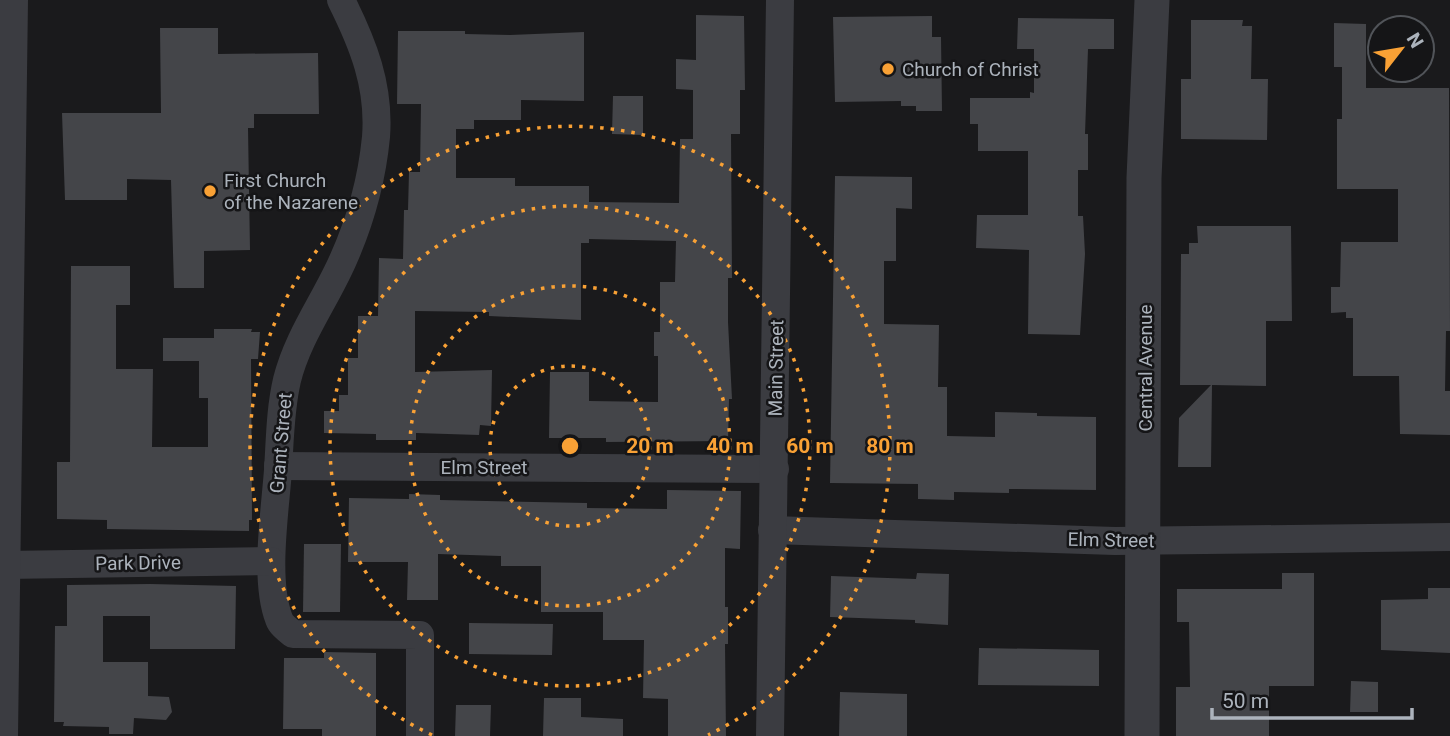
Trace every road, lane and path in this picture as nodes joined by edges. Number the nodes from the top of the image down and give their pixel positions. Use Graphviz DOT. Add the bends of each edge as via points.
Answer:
graph roads {
  1 [pos="14,0"];
  2 [pos="341,0"];
  3 [pos="780,0"];
  4 [pos="1152,0"];
  5 [pos="278,466"];
  6 [pos="775,468"];
  7 [pos="5,483"];
  8 [pos="772,530"];
  9 [pos="1450,537"];
  10 [pos="1145,540"];
  11 [pos="271,561"];
  12 [pos="5,565"];
  13 [pos="4,736"];
  14 [pos="420,736"];
  15 [pos="770,736"];
  16 [pos="1142,736"];
  1 -- 7 [label="street"];
  2 -- 5 [label="street, Grant Street" via="370,65 376,117 372,163 343,261 312,318 287,380"];
  3 -- 6 [label="street, Main Street"];
  4 -- 10 [label="street, Central Avenue" via="1144,178"];
  5 -- 6 [label="street, Elm Street"];
  5 -- 11 [label="street, Grant Street"];
  6 -- 8 [label="street, Main Street"];
  7 -- 12 [label="street"];
  8 -- 10 [label="street, Elm Street"];
  8 -- 15 [label="street, Main Street"];
  9 -- 10 [label="street, Elm Street"];
  10 -- 16 [label="street, Central Avenue"];
  11 -- 12 [label="street, Park Drive"];
  11 -- 14 [label="street, Grant Street" via="279,622 293,634 420,635"];
  12 -- 13 [label="street"];
}
